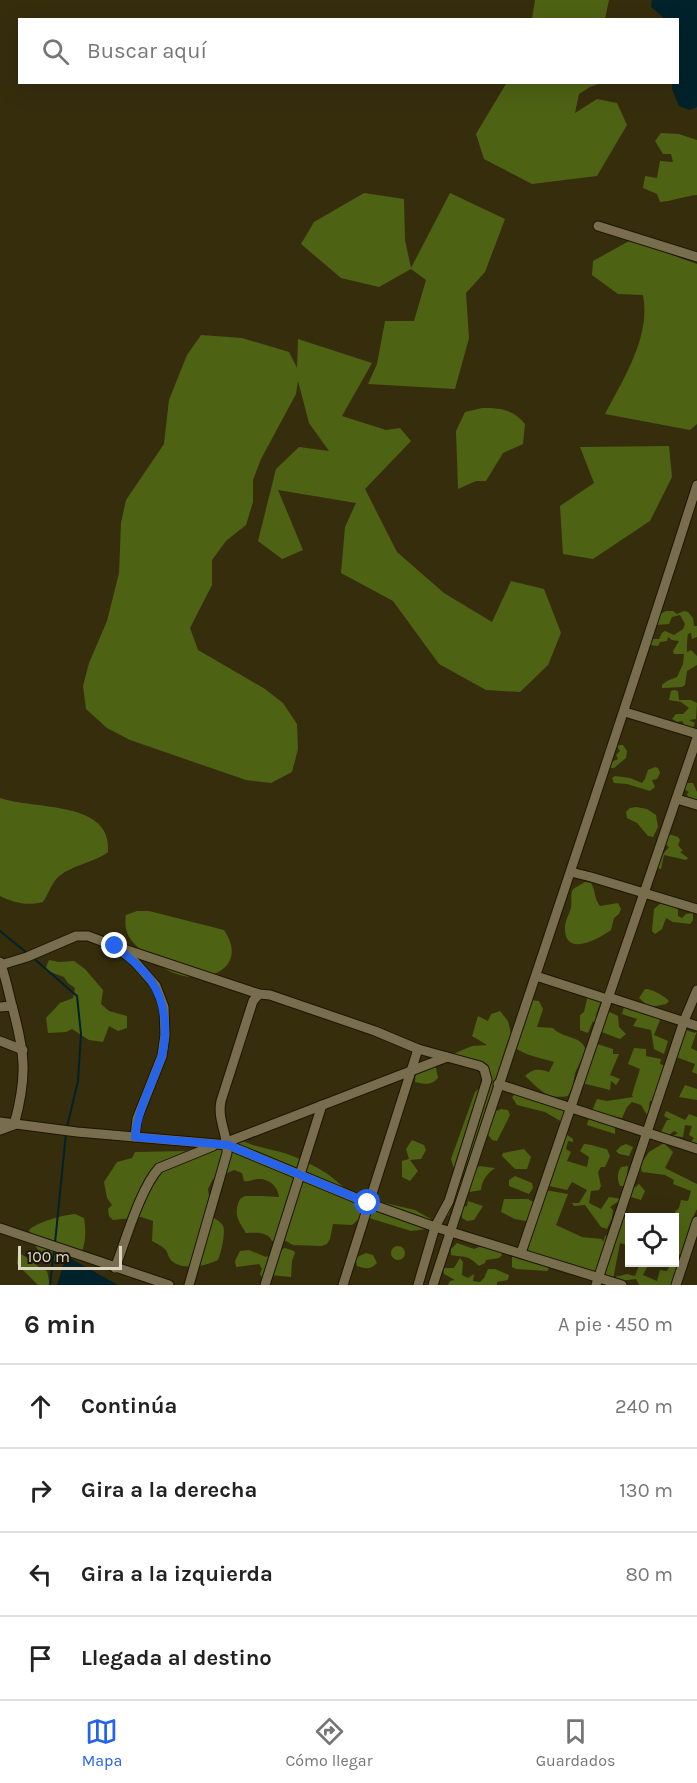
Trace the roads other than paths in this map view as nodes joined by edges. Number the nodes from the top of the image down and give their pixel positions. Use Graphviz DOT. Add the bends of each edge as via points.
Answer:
graph roads {
  1 [pos="598,226"];
  2 [pos="697,256"];
  3 [pos="697,485"];
  4 [pos="625,712"];
  5 [pos="697,736"];
  6 [pos="677,799"];
  7 [pos="697,805"];
  8 [pos="570,872"];
  9 [pos="646,893"];
  10 [pos="697,909"];
  11 [pos="115,946"];
  12 [pos="1,963"];
  13 [pos="536,976"];
  14 [pos="697,990"];
  15 [pos="259,994"];
  16 [pos="607,998"];
  17 [pos="12,1006"];
  18 [pos="0,1007"];
  19 [pos="684,1022"];
  20 [pos="697,1026"];
  21 [pos="0,1041"];
  22 [pos="418,1049"];
  23 [pos="23,1050"];
  24 [pos="447,1057"];
  25 [pos="409,1071"];
  26 [pos="498,1084"];
  27 [pos="322,1105"];
  28 [pos="570,1107"];
  29 [pos="0,1122"];
  30 [pos="14,1125"];
  31 [pos="0,1130"];
  32 [pos="647,1133"];
  33 [pos="135,1137"];
  34 [pos="227,1144"];
  35 [pos="214,1145"];
  36 [pos="697,1149"];
  37 [pos="299,1175"];
  38 [pos="368,1203"];
  39 [pos="697,1221"];
  40 [pos="435,1227"];
  41 [pos="0,1228"];
  42 [pos="450,1231"];
  43 [pos="521,1253"];
  44 [pos="115,1268"];
  45 [pos="597,1281"];
  46 [pos="169,1285"];
  47 [pos="189,1285"];
  48 [pos="265,1285"];
  49 [pos="343,1285"];
  50 [pos="418,1285"];
  51 [pos="433,1285"];
  52 [pos="622,1285"];
  53 [pos="676,1285"];
  1 -- 2 [label="street"];
  3 -- 4 [label="street"];
  4 -- 5 [label="street"];
  4 -- 8 [label="street"];
  5 -- 6 [label="street"];
  6 -- 7 [label="street"];
  6 -- 9 [label="street"];
  8 -- 9 [label="street"];
  8 -- 13 [label="street"];
  9 -- 10 [label="street"];
  9 -- 16 [label="street"];
  11 -- 12 [label="street" via="80,935 31,956"];
  11 -- 15 [label="street"];
  11 -- 33 [label="street" via="156,986 164,1007 162,1056 137,1119"];
  12 -- 17 [label="street"];
  13 -- 16 [label="street"];
  13 -- 26 [label="street"];
  14 -- 19 [label="street"];
  15 -- 22 [label="street"];
  15 -- 34 [label="street" via="253,1001 220,1109"];
  16 -- 19 [label="street"];
  16 -- 28 [label="street"];
  17 -- 18 [label="street"];
  17 -- 23 [label="street"];
  19 -- 20 [label="street"];
  19 -- 32 [label="street"];
  21 -- 23 [label="street"];
  22 -- 24 [label="street"];
  22 -- 25 [label="street"];
  23 -- 30 [label="street" via="23,1080"];
  24 -- 25 [label="street"];
  24 -- 40 [label="street" via="480,1066 487,1080 449,1201"];
  25 -- 27 [label="street"];
  25 -- 38 [label="street"];
  26 -- 28 [label="street"];
  26 -- 42 [label="street"];
  27 -- 34 [label="street"];
  27 -- 37 [label="street"];
  28 -- 32 [label="street"];
  28 -- 43 [label="street"];
  29 -- 30 [label="street"];
  30 -- 31 [label="street"];
  30 -- 33 [label="street"];
  32 -- 36 [label="street"];
  32 -- 45 [label="street"];
  33 -- 35 [label="street"];
  34 -- 35 [label="street"];
  34 -- 37 [label="street"];
  34 -- 47 [label="street"];
  35 -- 44 [label="street" via="155,1172"];
  37 -- 38 [label="street"];
  37 -- 48 [label="street"];
  38 -- 40 [label="street"];
  38 -- 49 [label="street"];
  39 -- 53 [label="street"];
  40 -- 42 [label="street"];
  40 -- 50 [label="street"];
  41 -- 44 [label="street"];
  42 -- 43 [label="street"];
  42 -- 51 [label="street"];
  43 -- 45 [label="street"];
  44 -- 46 [label="street"];
  45 -- 52 [label="street"];
}
